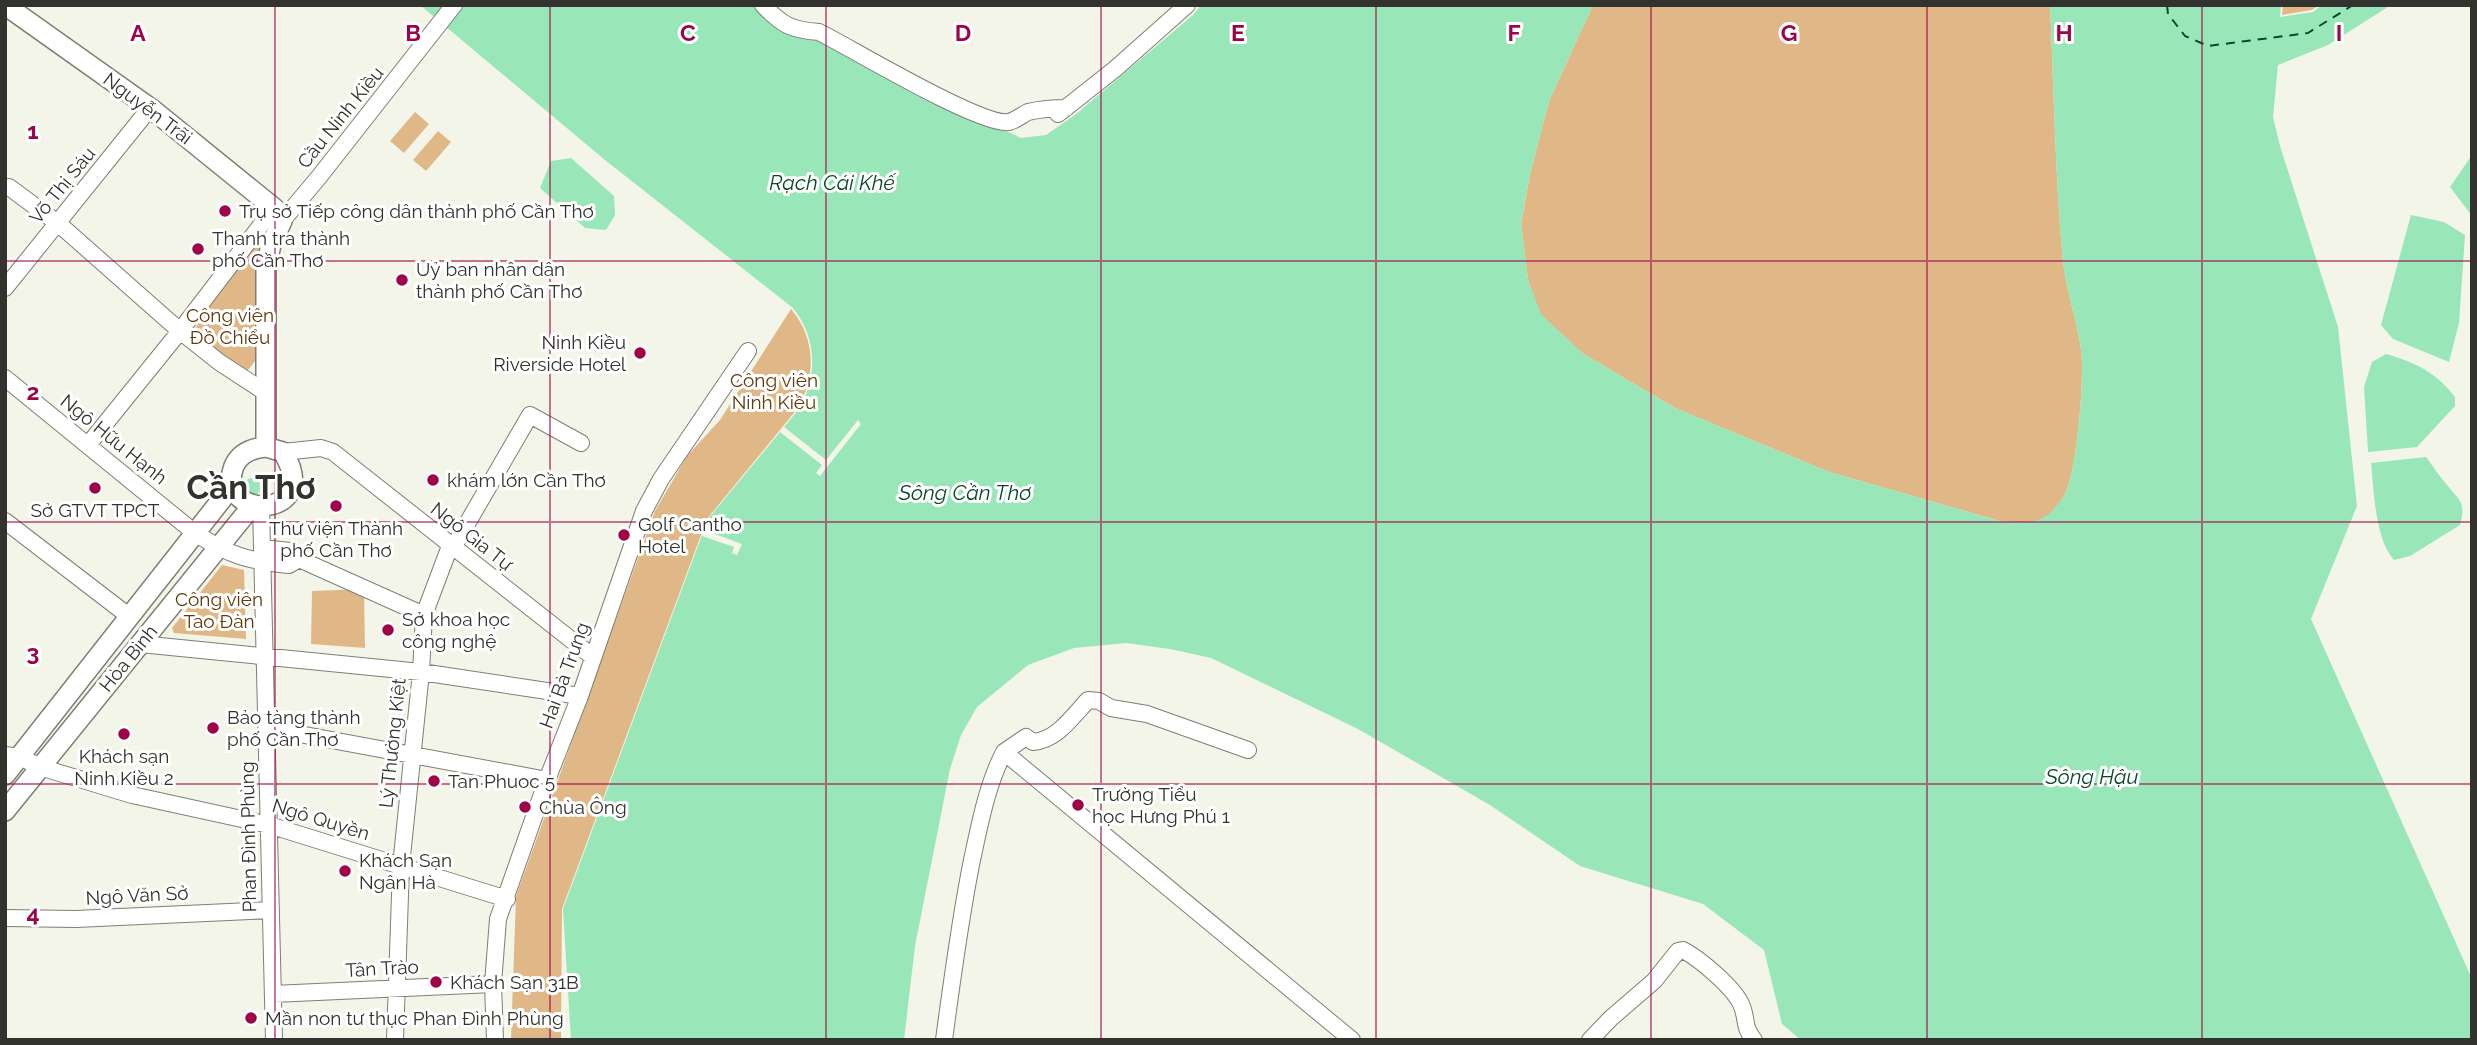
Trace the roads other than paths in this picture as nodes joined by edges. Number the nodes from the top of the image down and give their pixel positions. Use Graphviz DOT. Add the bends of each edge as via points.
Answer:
graph roads {
  1 [pos="454,5"];
  2 [pos="763,5"];
  3 [pos="1187,5"];
  4 [pos="6,8"];
  5 [pos="150,108"];
  6 [pos="1066,108"];
  7 [pos="1041,121"];
  8 [pos="5,188"];
  9 [pos="278,214"];
  10 [pos="58,223"];
  11 [pos="5,288"];
  12 [pos="180,331"];
  13 [pos="748,351"];
  14 [pos="5,378"];
  15 [pos="265,392"];
  16 [pos="581,443"];
  17 [pos="88,445"];
  18 [pos="274,449"];
  19 [pos="233,485"];
  20 [pos="257,507"];
  21 [pos="5,522"];
  22 [pos="195,533"];
  23 [pos="450,545"];
  24 [pos="218,548"];
  25 [pos="262,555"];
  26 [pos="424,615"];
  27 [pos="130,617"];
  28 [pos="140,644"];
  29 [pos="265,657"];
  30 [pos="593,657"];
  31 [pos="421,672"];
  32 [pos="580,696"];
  33 [pos="267,728"];
  34 [pos="1248,750"];
  35 [pos="1004,752"];
  36 [pos="413,755"];
  37 [pos="13,756"];
  38 [pos="40,767"];
  39 [pos="5,775"];
  40 [pos="547,780"];
  41 [pos="5,811"];
  42 [pos="269,825"];
  43 [pos="401,866"];
  44 [pos="507,899"];
  45 [pos="271,910"];
  46 [pos="5,918"];
  47 [pos="493,984"];
  48 [pos="397,989"];
  49 [pos="272,994"];
  50 [pos="274,1040"];
  51 [pos="395,1040"];
  52 [pos="495,1040"];
  53 [pos="944,1040"];
  54 [pos="1352,1040"];
  55 [pos="1590,1040"];
  56 [pos="1754,1040"];
  1 -- 9 [label="street, Cầu Ninh Kiều" via="319,177"];
  2 -- 6 [label="street" via="780,23 819,32 928,92 993,119 1008,122 1027,113"];
  3 -- 6 [label="street"];
  4 -- 5 [label="main road, Nguyễn Trãi"];
  5 -- 9 [label="main road, Nguyễn Trãi"];
  5 -- 10 [label="street, Võ Thị Sáu"];
  6 -- 7 [label="street"];
  8 -- 10 [label="street"];
  9 -- 12 [label="street, Cầu Ninh Kiều"];
  9 -- 15 [label="main road" via="266,267"];
  10 -- 11 [label="street, Võ Thị Sáu"];
  10 -- 12 [label="street"];
  12 -- 15 [label="street"];
  12 -- 17 [label="street, Cầu Ninh Kiều"];
  13 -- 30 [label="street, Hai Bà Trưng" via="644,511"];
  14 -- 17 [label="street, Ngô Hữu Hạnh"];
  15 -- 18 [label="main road"];
  16 -- 23 [label="street, Lý Thường Kiệt" via="530,415 457,541"];
  17 -- 22 [label="street, Ngô Hữu Hạnh"];
  18 -- 19 [label="main road" via="247,451 240,457 234,466"];
  18 -- 20 [label="main road" via="293,473 293,484 281,501"];
  18 -- 23 [label="street, Ngô Gia Tự" via="333,452"];
  19 -- 20 [label="main road" via="237,494"];
  19 -- 22 [label="main road, Hòa Bình"];
  20 -- 24 [label="main road, Hòa Bình"];
  20 -- 25 [label="street, Phan Đình Phùng"];
  21 -- 27 [label="street"];
  22 -- 24 [label="street, Ngô Hữu Hạnh"];
  22 -- 27 [label="main road, Hòa Bình"];
  23 -- 26 [label="street, Lý Thường Kiệt"];
  23 -- 30 [label="street, Ngô Gia Tự"];
  24 -- 25 [label="street, Ngô Hữu Hạnh" via="236,556"];
  24 -- 28 [label="main road, Hòa Bình"];
  25 -- 26 [label="street" via="290,551"];
  25 -- 29 [label="street, Phan Đình Phùng"];
  26 -- 31 [label="street, Lý Thường Kiệt"];
  27 -- 37 [label="main road, Hòa Bình"];
  28 -- 29 [label="street"];
  28 -- 38 [label="main road, Hòa Bình"];
  29 -- 31 [label="street"];
  29 -- 33 [label="street, Phan Đình Phùng"];
  30 -- 32 [label="street, Hai Bà Trưng"];
  31 -- 32 [label="street"];
  31 -- 36 [label="street, Lý Thường Kiệt"];
  32 -- 40 [label="street, Hai Bà Trưng"];
  33 -- 36 [label="street"];
  33 -- 42 [label="street, Phan Đình Phùng"];
  34 -- 35 [label="street" via="1146,714 1088,700 1055,735 1033,742 1026,737"];
  35 -- 53 [label="street" via="979,825"];
  35 -- 54 [label="street"];
  36 -- 40 [label="street"];
  36 -- 43 [label="street, Lý Thường Kiệt"];
  37 -- 38 [label="street, Ngô Quyền"];
  37 -- 39 [label="main road, Hòa Bình"];
  38 -- 41 [label="main road, Hòa Bình"];
  38 -- 42 [label="street, Ngô Quyền" via="132,795"];
  40 -- 44 [label="street, Hai Bà Trưng"];
  42 -- 43 [label="street, Ngô Quyền"];
  42 -- 45 [label="street, Phan Đình Phùng"];
  43 -- 44 [label="street, Ngô Quyền"];
  43 -- 48 [label="street, Lý Thường Kiệt"];
  44 -- 47 [label="street, Hai Bà Trưng" via="498,919"];
  45 -- 46 [label="street, Ngô Văn Sở"];
  45 -- 49 [label="street, Phan Đình Phùng"];
  47 -- 48 [label="street, Tân Trào"];
  47 -- 52 [label="street, Hai Bà Trưng"];
  48 -- 49 [label="street, Tân Trào"];
  48 -- 51 [label="street, Lý Thường Kiệt"];
  49 -- 50 [label="street, Phan Đình Phùng"];
  55 -- 56 [label="street" via="1683,950 1739,1000 1745,1026"];
}
